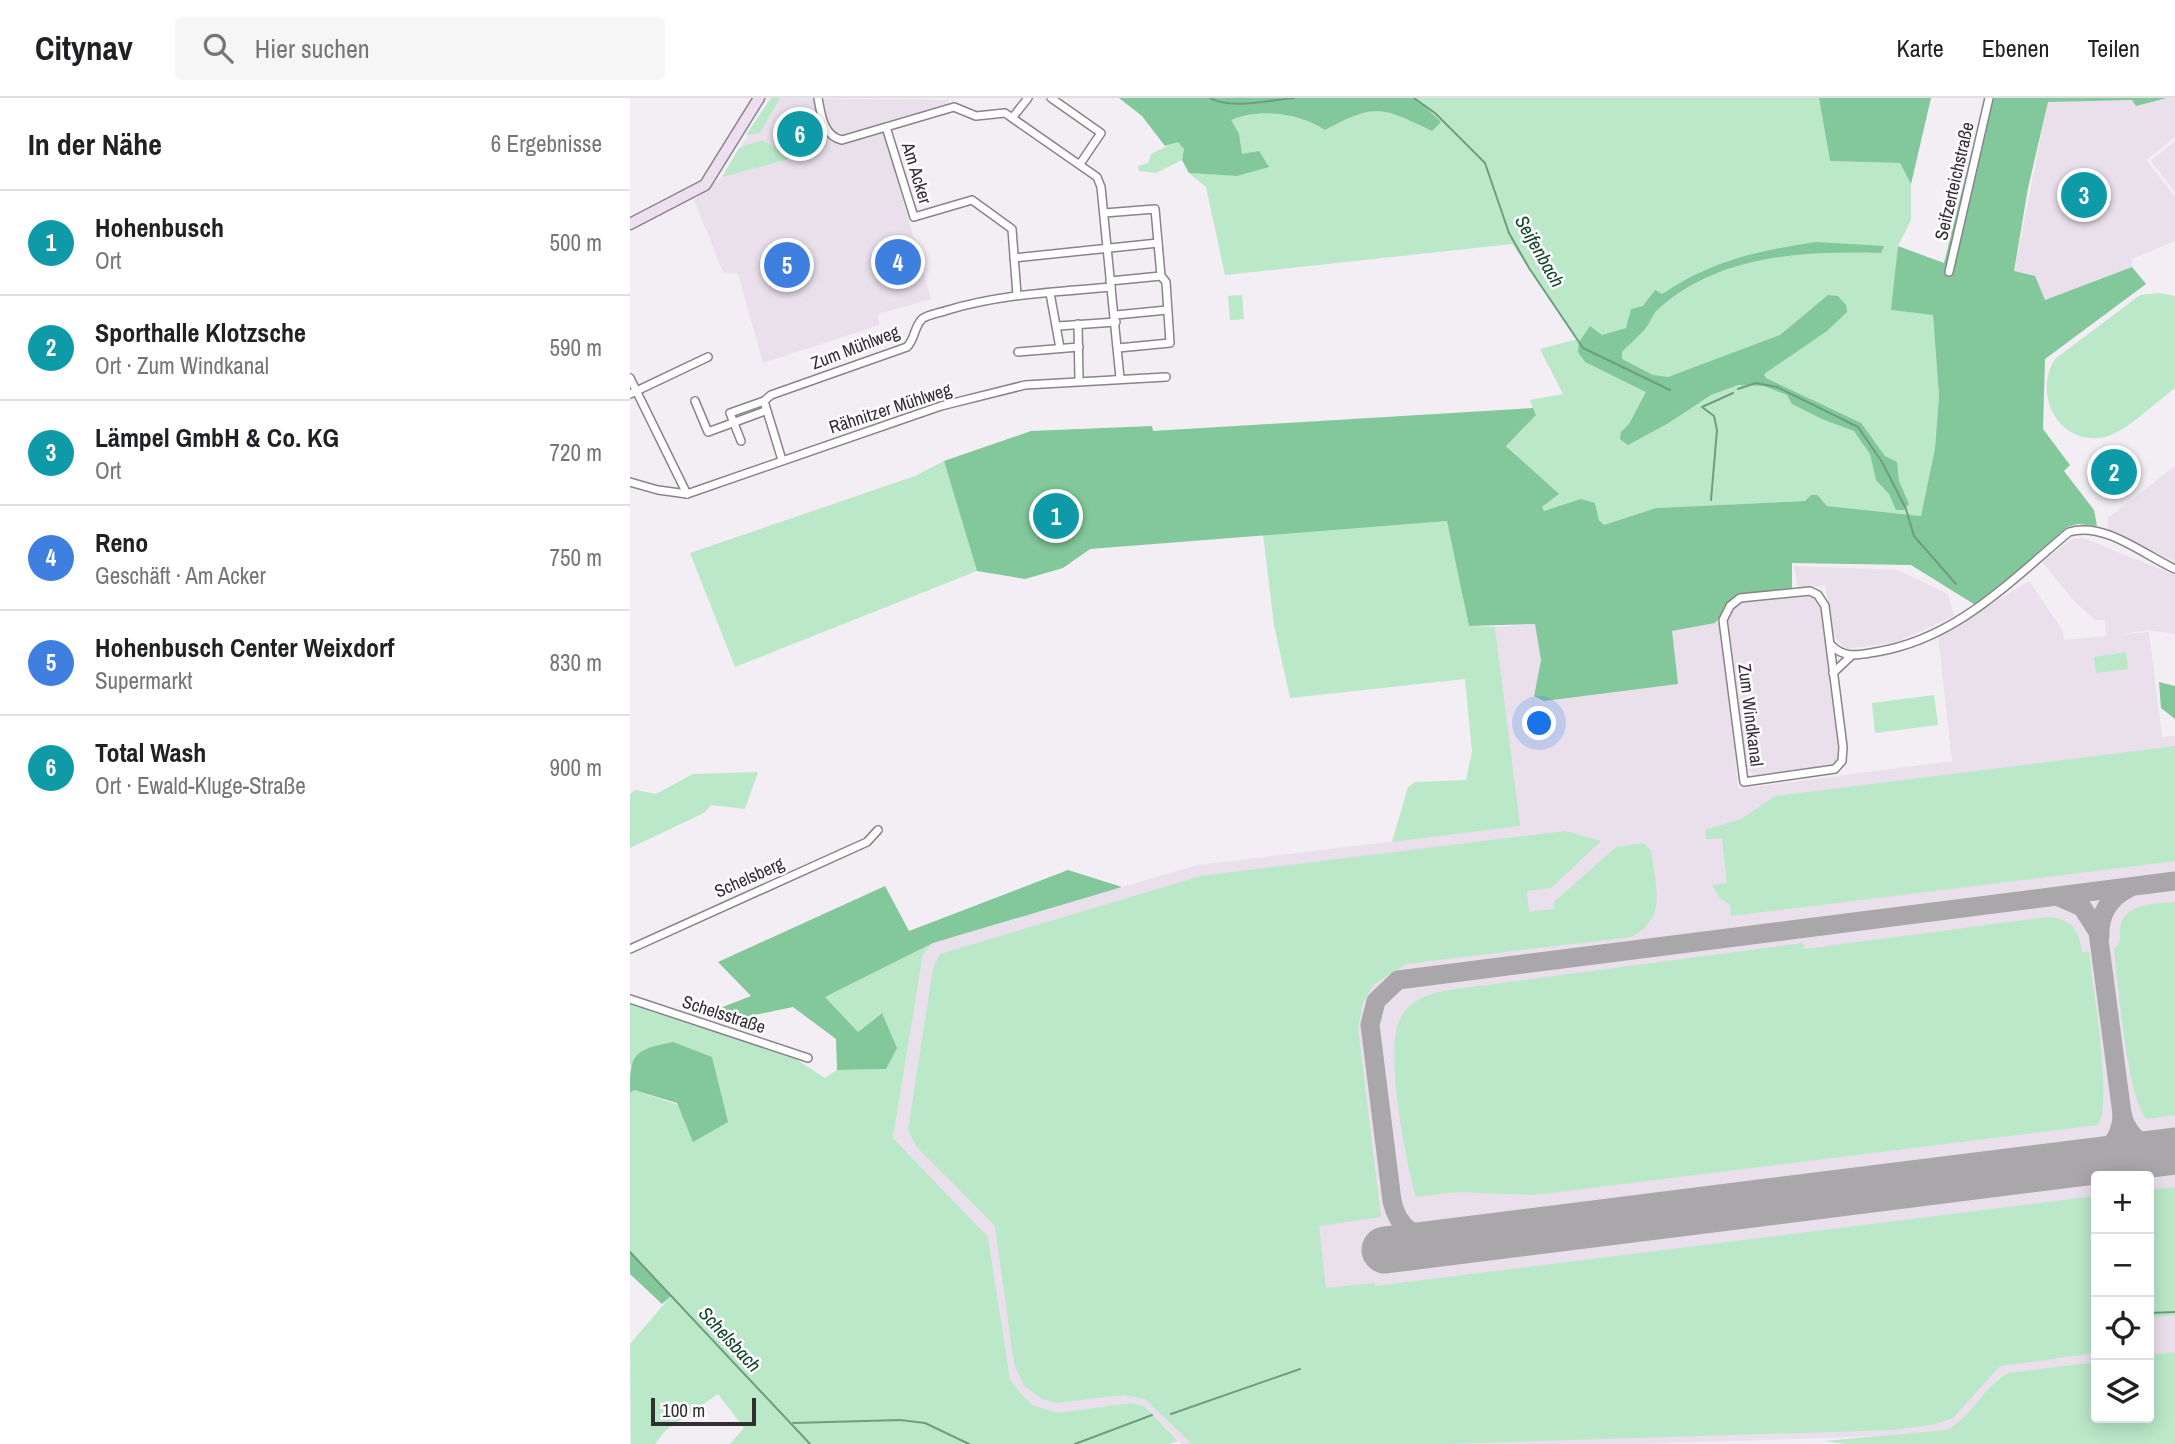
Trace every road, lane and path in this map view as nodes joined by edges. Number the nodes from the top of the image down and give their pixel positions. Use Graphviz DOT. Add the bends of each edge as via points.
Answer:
graph roads {
  1 [pos="759,98"];
  2 [pos="818,98"];
  3 [pos="1028,98"];
  4 [pos="1051,98"];
  5 [pos="1989,98"];
  6 [pos="1013,117"];
  7 [pos="886,127"];
  8 [pos="1080,164"];
  9 [pos="1104,213"];
  10 [pos="630,224"];
  11 [pos="1158,243"];
  12 [pos="1107,248"];
  13 [pos="1014,258"];
  14 [pos="1948,272"];
  15 [pos="1161,276"];
  16 [pos="1110,284"];
  17 [pos="1049,293"];
  18 [pos="1017,295"];
  19 [pos="1167,310"];
  20 [pos="1116,318"];
  21 [pos="1078,324"];
  22 [pos="1058,326"];
  23 [pos="1079,347"];
  24 [pos="1060,348"];
  25 [pos="1118,348"];
  26 [pos="1018,352"];
  27 [pos="708,358"];
  28 [pos="1166,377"];
  29 [pos="630,378"];
  30 [pos="1120,378"];
  31 [pos="1079,380"];
  32 [pos="633,392"];
  33 [pos="695,401"];
  34 [pos="764,401"];
  35 [pos="765,411"];
  36 [pos="734,422"];
  37 [pos="741,441"];
  38 [pos="782,460"];
  39 [pos="630,482"];
  40 [pos="687,494"];
  41 [pos="2175,569"];
  42 [pos="1830,645"];
  43 [pos="1851,656"];
  44 [pos="1833,673"];
  45 [pos="878,830"];
  46 [pos="630,949"];
  47 [pos="630,999"];
  48 [pos="808,1058"];
  1 -- 10 [label="main road" via="705,185"];
  2 -- 7 [label="street" via="827,129 836,139"];
  3 -- 6 [label="street"];
  4 -- 8 [label="street" via="1101,133"];
  5 -- 14 [label="street, Seifzerteichstraße"];
  6 -- 7 [label="street" via="1006,113 976,116 954,107"];
  6 -- 8 [label="street"];
  7 -- 13 [label="street, Am Acker" via="914,217 972,200 1012,229"];
  8 -- 9 [label="street" via="1097,177"];
  9 -- 11 [label="street" via="1155,209"];
  9 -- 12 [label="street"];
  11 -- 12 [label="street"];
  11 -- 15 [label="street"];
  12 -- 13 [label="street"];
  12 -- 16 [label="street"];
  13 -- 18 [label="street, Am Acker"];
  15 -- 16 [label="street, Zum Mühlweg"];
  15 -- 19 [label="street" via="1166,282"];
  16 -- 17 [label="street, Zum Mühlweg"];
  16 -- 20 [label="street"];
  17 -- 18 [label="street, Zum Mühlweg"];
  17 -- 22 [label="street" via="1052,322"];
  18 -- 34 [label="street, Zum Mühlweg" via="924,317 907,347"];
  19 -- 20 [label="street"];
  19 -- 25 [label="street" via="1170,343"];
  20 -- 21 [label="street"];
  20 -- 25 [label="street"];
  21 -- 22 [label="street"];
  21 -- 23 [label="street"];
  22 -- 24 [label="street"];
  23 -- 24 [label="street"];
  23 -- 31 [label="street"];
  24 -- 26 [label="street"];
  25 -- 30 [label="street"];
  27 -- 32 [label="street"];
  28 -- 30 [label="street, Rähnitzer Mühlweg"];
  29 -- 32 [label="street"];
  30 -- 31 [label="street, Rähnitzer Mühlweg"];
  31 -- 38 [label="street, Rähnitzer Mühlweg" via="1025,385 941,406"];
  32 -- 40 [label="street"];
  33 -- 36 [label="street" via="708,432"];
  34 -- 35 [label="street"];
  34 -- 36 [label="street, Zum Mühlweg" via="730,413"];
  35 -- 36 [label="street"];
  35 -- 38 [label="street"];
  36 -- 37 [label="street"];
  38 -- 40 [label="street, Rähnitzer Mühlweg"];
  39 -- 40 [label="street, Rähnitzer Mühlweg"];
  41 -- 43 [label="street" via="2101,533 2079,529 2069,532 1958,622 1911,643"];
  42 -- 43 [label="street"];
  42 -- 44 [label="street, Zum Windkanal"];
  42 -- 44 [label="street, Zum Windkanal" via="1825,606 1818,595 1740,598 1730,606 1723,620 1744,782 1835,769 1842,761"];
  43 -- 44 [label="street"];
  45 -- 46 [label="street, Schelsberg" via="867,842"];
  47 -- 48 [label="street, Schelsstraße"];
}
